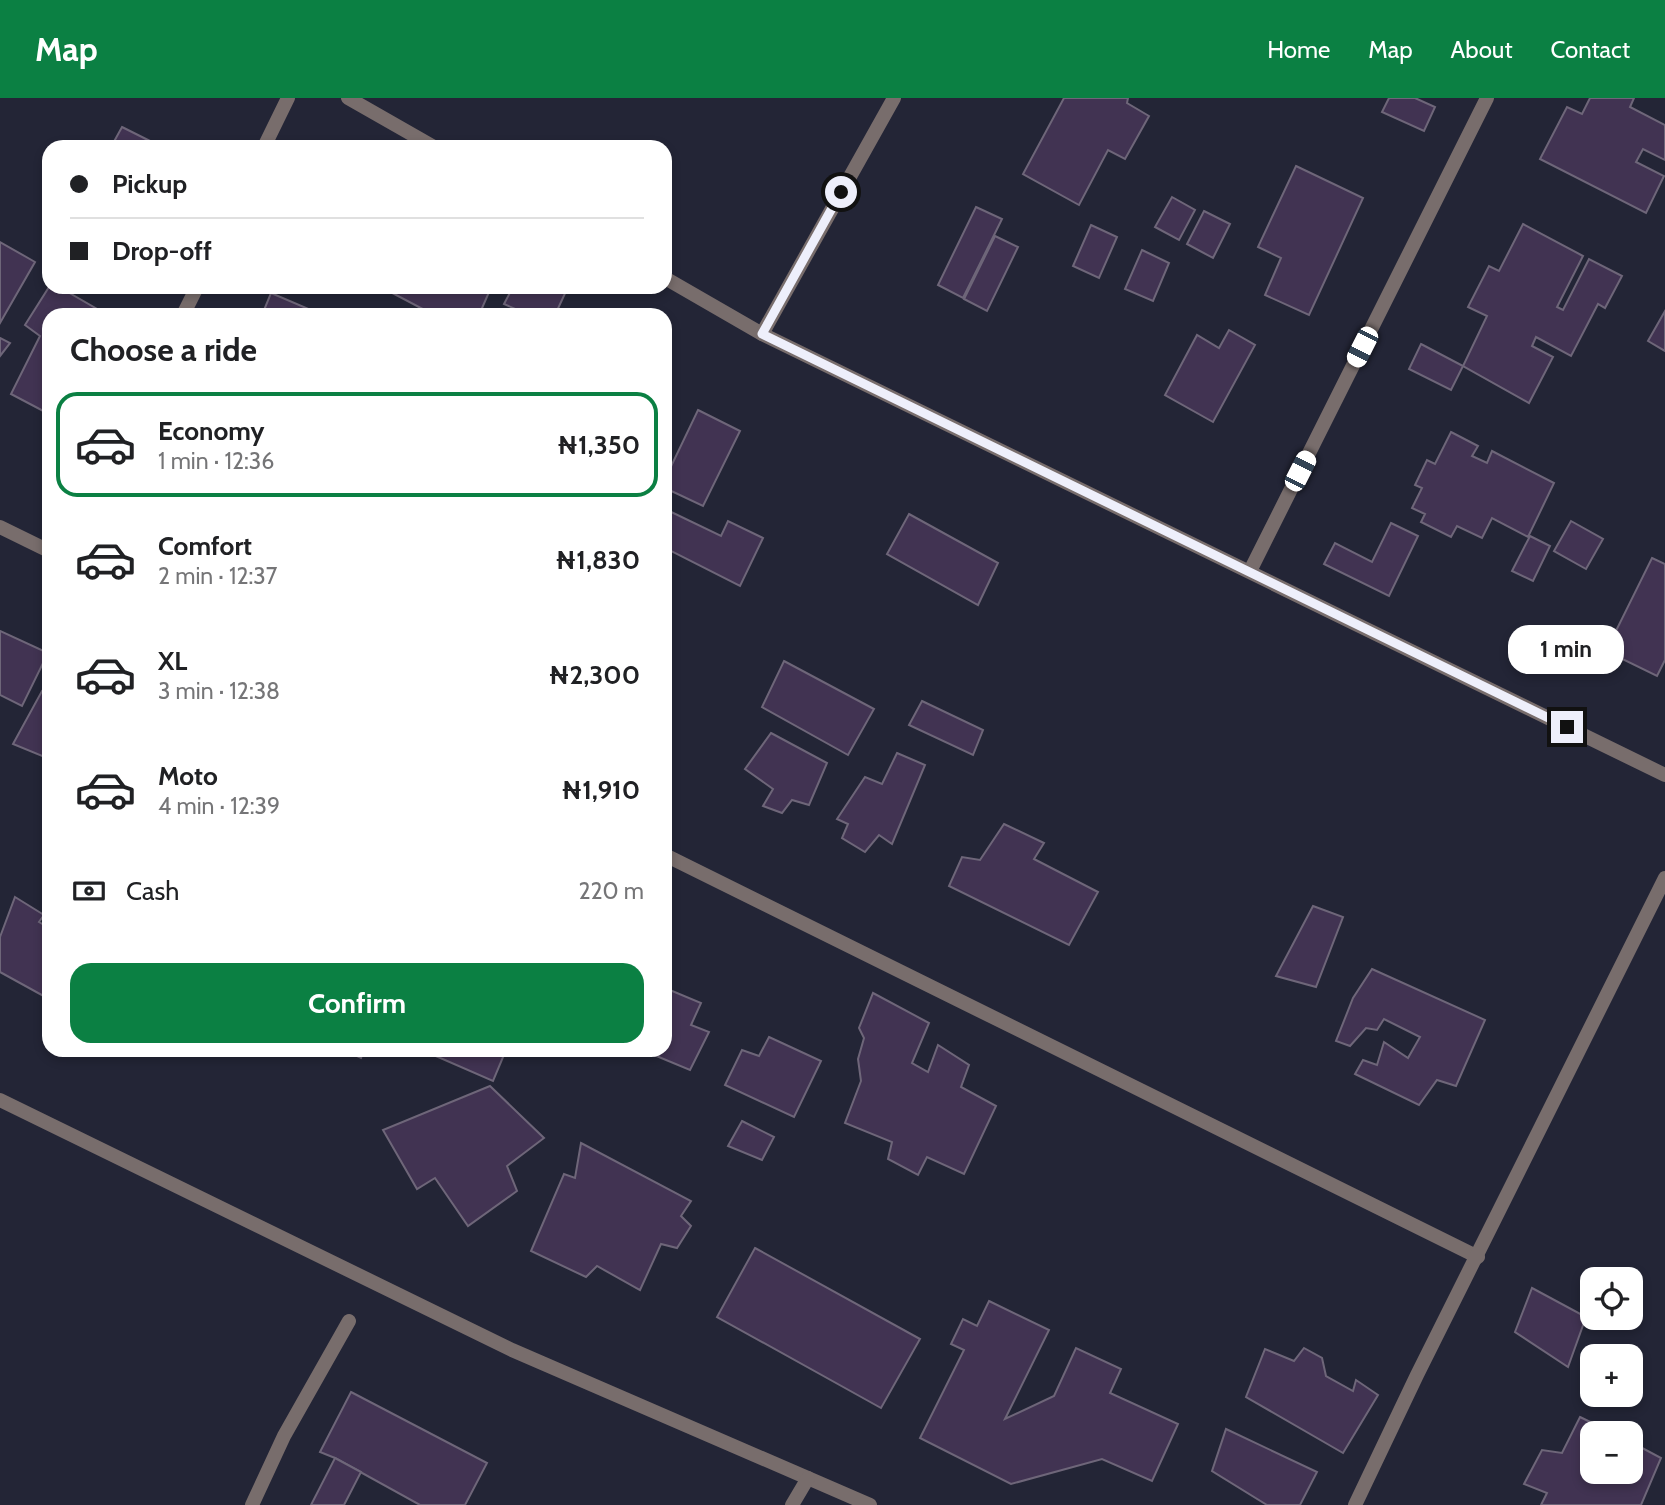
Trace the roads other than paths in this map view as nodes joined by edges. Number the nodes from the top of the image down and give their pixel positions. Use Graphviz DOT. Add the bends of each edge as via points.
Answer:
graph roads {
  1 [pos="288,98"];
  2 [pos="348,98"];
  3 [pos="894,98"];
  4 [pos="1487,98"];
  5 [pos="267,140"];
  6 [pos="422,140"];
  7 [pos="672,282"];
  8 [pos="762,334"];
  9 [pos="0,527"];
  10 [pos="42,548"];
  11 [pos="1250,571"];
  12 [pos="1665,775"];
  13 [pos="672,858"];
  14 [pos="1665,878"];
  15 [pos="0,1100"];
  16 [pos="1478,1257"];
  17 [pos="349,1321"];
  18 [pos="808,1478"];
  19 [pos="252,1505"];
  20 [pos="792,1505"];
  21 [pos="870,1505"];
  22 [pos="1355,1505"];
  1 -- 5 [label="street"];
  2 -- 6 [label="street"];
  3 -- 8 [label="street"];
  4 -- 11 [label="street"];
  7 -- 8 [label="street"];
  8 -- 11 [label="street"];
  9 -- 10 [label="street"];
  11 -- 12 [label="street"];
  13 -- 16 [label="street"];
  14 -- 16 [label="street"];
  15 -- 18 [label="street" via="512,1350"];
  16 -- 22 [label="street"];
  17 -- 19 [label="street" via="284,1436"];
  18 -- 20 [label="street"];
  18 -- 21 [label="street"];
}
